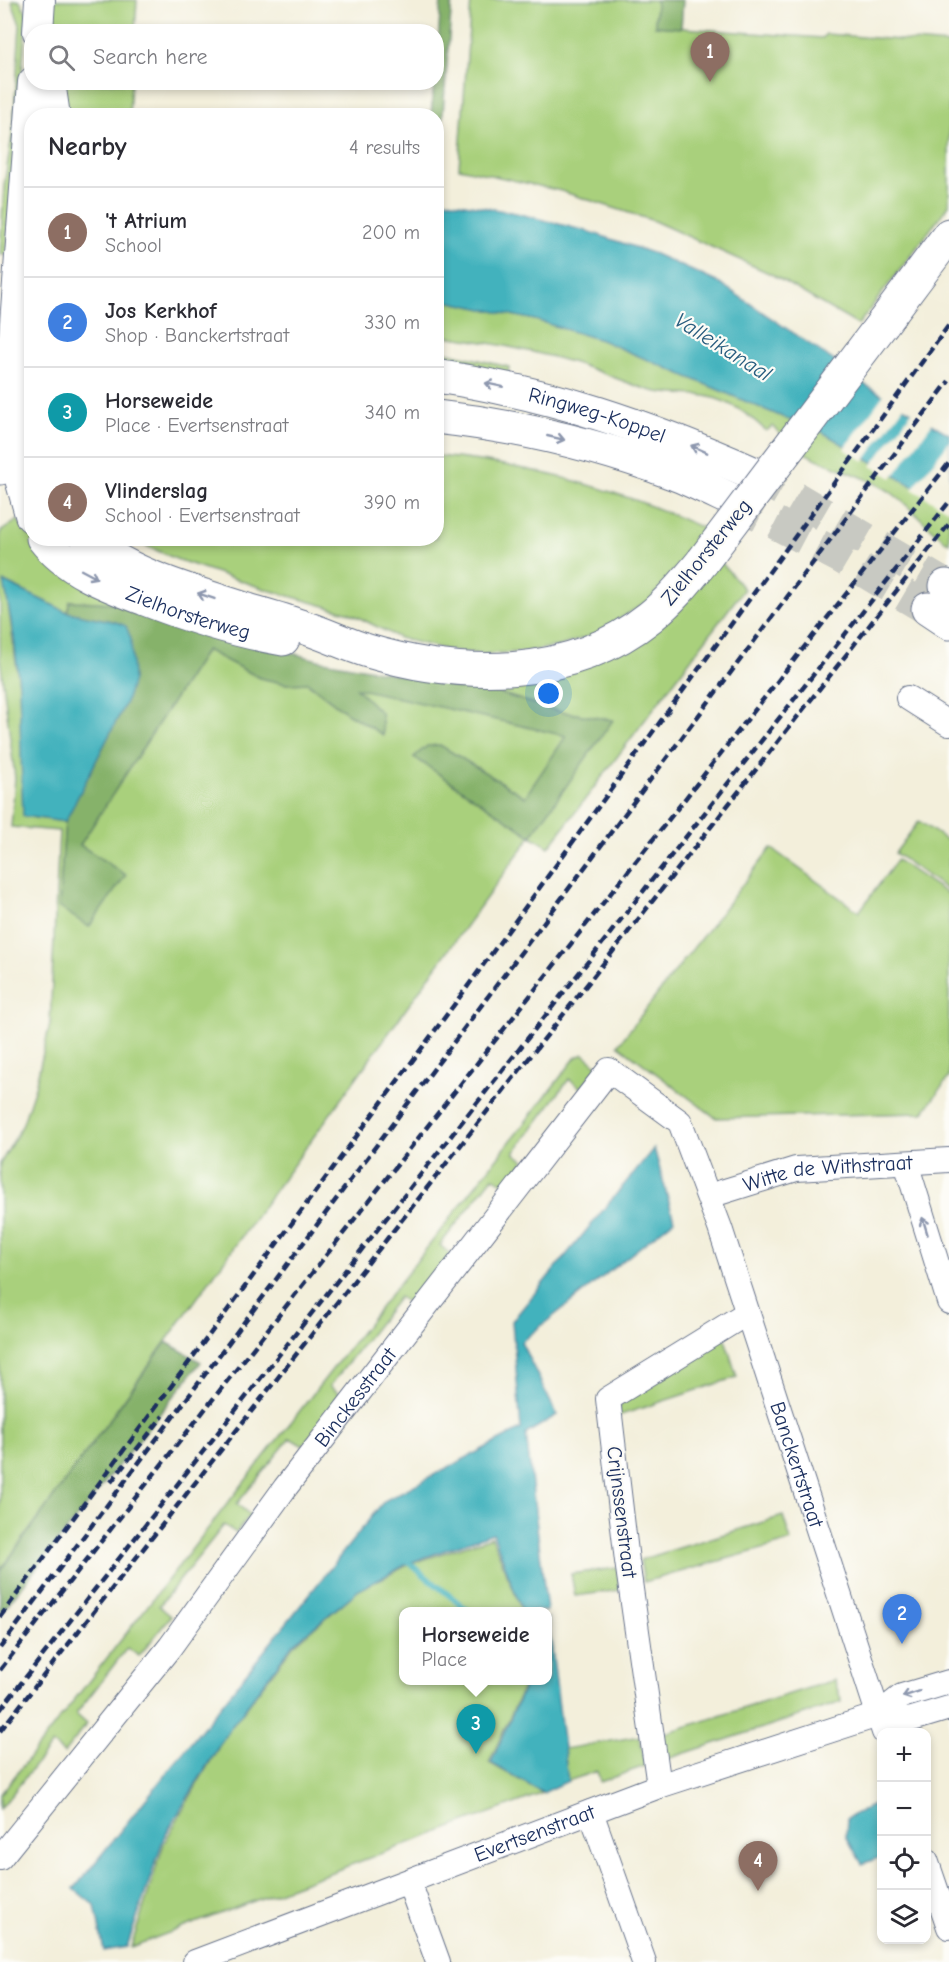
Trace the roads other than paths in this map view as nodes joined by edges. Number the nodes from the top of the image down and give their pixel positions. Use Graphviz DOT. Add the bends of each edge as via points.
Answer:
graph roads {
  1 [pos="32,90"];
  2 [pos="51,90"];
  3 [pos="31,108"];
  4 [pos="54,108"];
  5 [pos="24,210"];
  6 [pos="949,235"];
  7 [pos="444,377"];
  8 [pos="444,418"];
  9 [pos="15,419"];
  10 [pos="16,463"];
  11 [pos="753,473"];
  12 [pos="24,490"];
  13 [pos="732,500"];
  14 [pos="50,546"];
  15 [pos="96,546"];
  16 [pos="351,646"];
  17 [pos="908,698"];
  18 [pos="949,723"];
  19 [pos="949,1160"];
  20 [pos="906,1163"];
  21 [pos="709,1196"];
  22 [pos="949,1302"];
  23 [pos="747,1313"];
  24 [pos="949,1682"];
  25 [pos="949,1708"];
  26 [pos="881,1724"];
  27 [pos="659,1786"];
  28 [pos="591,1812"];
  29 [pos="0,1858"];
  30 [pos="931,1872"];
  31 [pos="409,1881"];
  32 [pos="949,1927"];
  33 [pos="237,1954"];
  34 [pos="195,1962"];
  35 [pos="438,1962"];
  36 [pos="644,1962"];
  1 -- 3 [label="street"];
  2 -- 4 [label="street"];
  5 -- 9 [label="street" via="14,350"];
  6 -- 16 [label="main road, Zielhorsterweg, bridge" via="703,561 666,603 625,634 588,652 516,670 469,670 394,658"];
  11 -- 7 [label="main road, Ringweg-Koppel, one-way" via="616,417 490,384"];
  8 -- 13 [label="main road, Ringweg-Koppel, one-way" via="513,428 620,455"];
  9 -- 10 [label="main road"];
  10 -- 12 [label="main road"];
  14 -- 16 [label="main road, Zielhorsterweg, one-way" via="86,574 203,621 254,634"];
  16 -- 15 [label="main road, Zielhorsterweg, one-way" via="148,575"];
  17 -- 18 [label="street"];
  19 -- 20 [label="street, Witte de Withstraat"];
  20 -- 21 [label="street, Witte de Withstraat" via="796,1169"];
  22 -- 20 [label="street, one-way"];
  21 -- 23 [label="street, Banckertstraat"];
  21 -- 29 [label="street, Binckesstraat" via="680,1122 609,1070 285,1488 170,1647"];
  23 -- 26 [label="street, Banckertstraat"];
  23 -- 27 [label="street, Crijnssenstraat" via="608,1399"];
  24 -- 26 [label="street, Evertsenstraat, one-way" via="902,1696"];
  25 -- 26 [label="street, Evertsenstraat"];
  26 -- 27 [label="street, Evertsenstraat"];
  27 -- 28 [label="street, Evertsenstraat"];
  28 -- 31 [label="street, Evertsenstraat"];
  28 -- 36 [label="street"];
  30 -- 32 [label="street"];
  31 -- 33 [label="street, Evertsenstraat"];
  31 -- 35 [label="street"];
  33 -- 34 [label="street, Evertsenstraat"];
}
